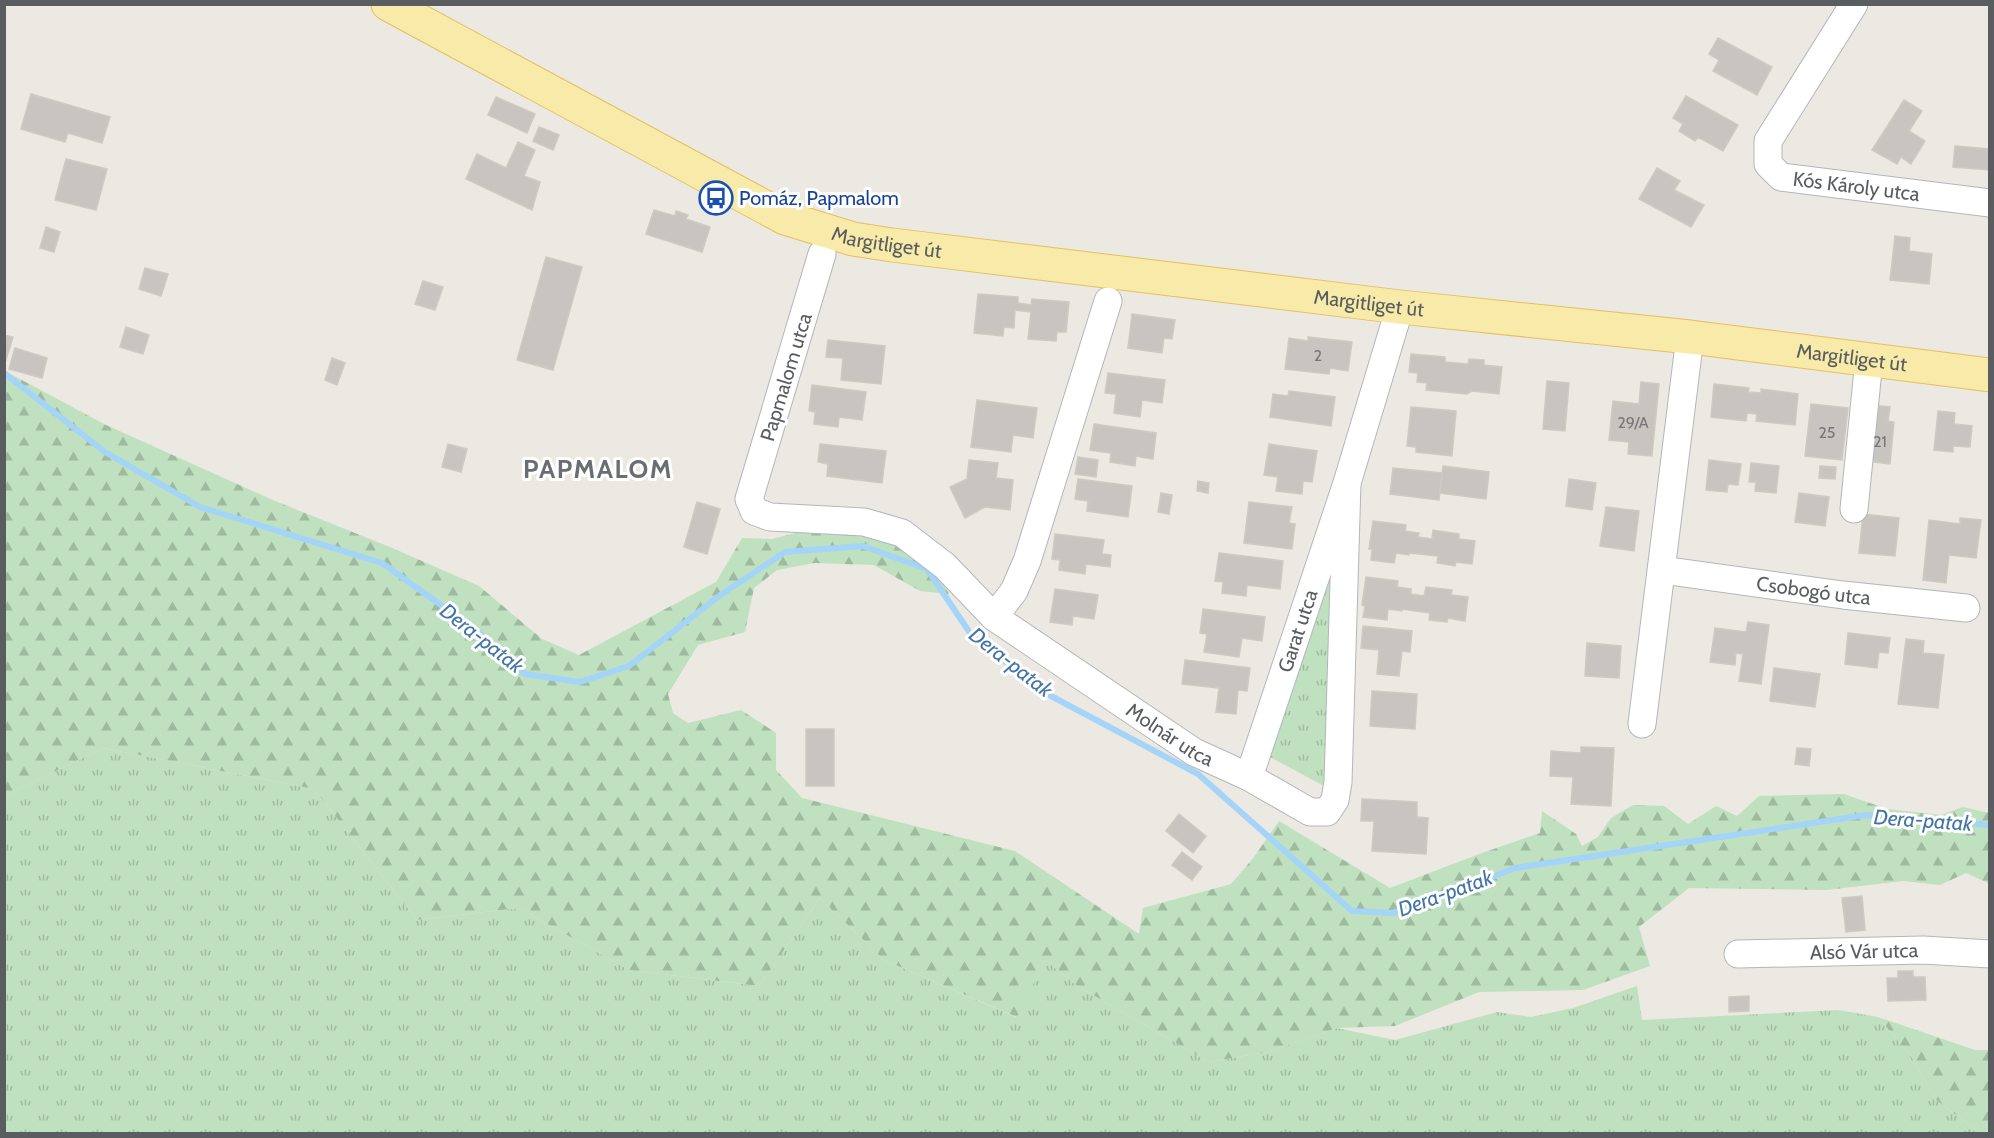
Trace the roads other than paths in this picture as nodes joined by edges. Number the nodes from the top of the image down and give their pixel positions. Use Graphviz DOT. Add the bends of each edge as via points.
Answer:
graph roads {
  1 [pos="388,4"];
  2 [pos="1854,4"];
  3 [pos="1989,203"];
  4 [pos="822,254"];
  5 [pos="1108,301"];
  6 [pos="1400,307"];
  7 [pos="1690,337"];
  8 [pos="1869,360"];
  9 [pos="1989,375"];
  10 [pos="1347,483"];
  11 [pos="749,499"];
  12 [pos="1854,509"];
  13 [pos="1662,570"];
  14 [pos="1966,608"];
  15 [pos="994,617"];
  16 [pos="1642,724"];
  17 [pos="1250,777"];
  18 [pos="1338,782"];
  19 [pos="1738,954"];
  20 [pos="1989,954"];
  1 -- 6 [label="main road, Margitliget út" via="784,218 853,239"];
  2 -- 3 [label="street, Kós Károly utca" via="1768,141 1768,164 1781,177"];
  4 -- 11 [label="street, Papmalom utca"];
  5 -- 15 [label="street" via="1027,561 1014,591"];
  6 -- 7 [label="main road, Margitliget út"];
  6 -- 10 [label="street, Garat utca"];
  7 -- 8 [label="main road, Margitliget út"];
  7 -- 13 [label="street"];
  8 -- 9 [label="main road, Margitliget út"];
  8 -- 12 [label="street"];
  10 -- 17 [label="street, Garat utca"];
  10 -- 18 [label="street, Garat utca"];
  11 -- 15 [label="street, Molnár utca" via="754,510 770,517 864,522 902,534 945,566"];
  13 -- 14 [label="street, Csobogó utca" via="1844,596"];
  13 -- 16 [label="street"];
  15 -- 17 [label="street, Molnár utca" via="1194,752"];
  17 -- 18 [label="street, Molnár utca" via="1310,812 1327,812 1335,800"];
  19 -- 20 [label="street, Alsó Vár utca" via="1923,950"];
}
